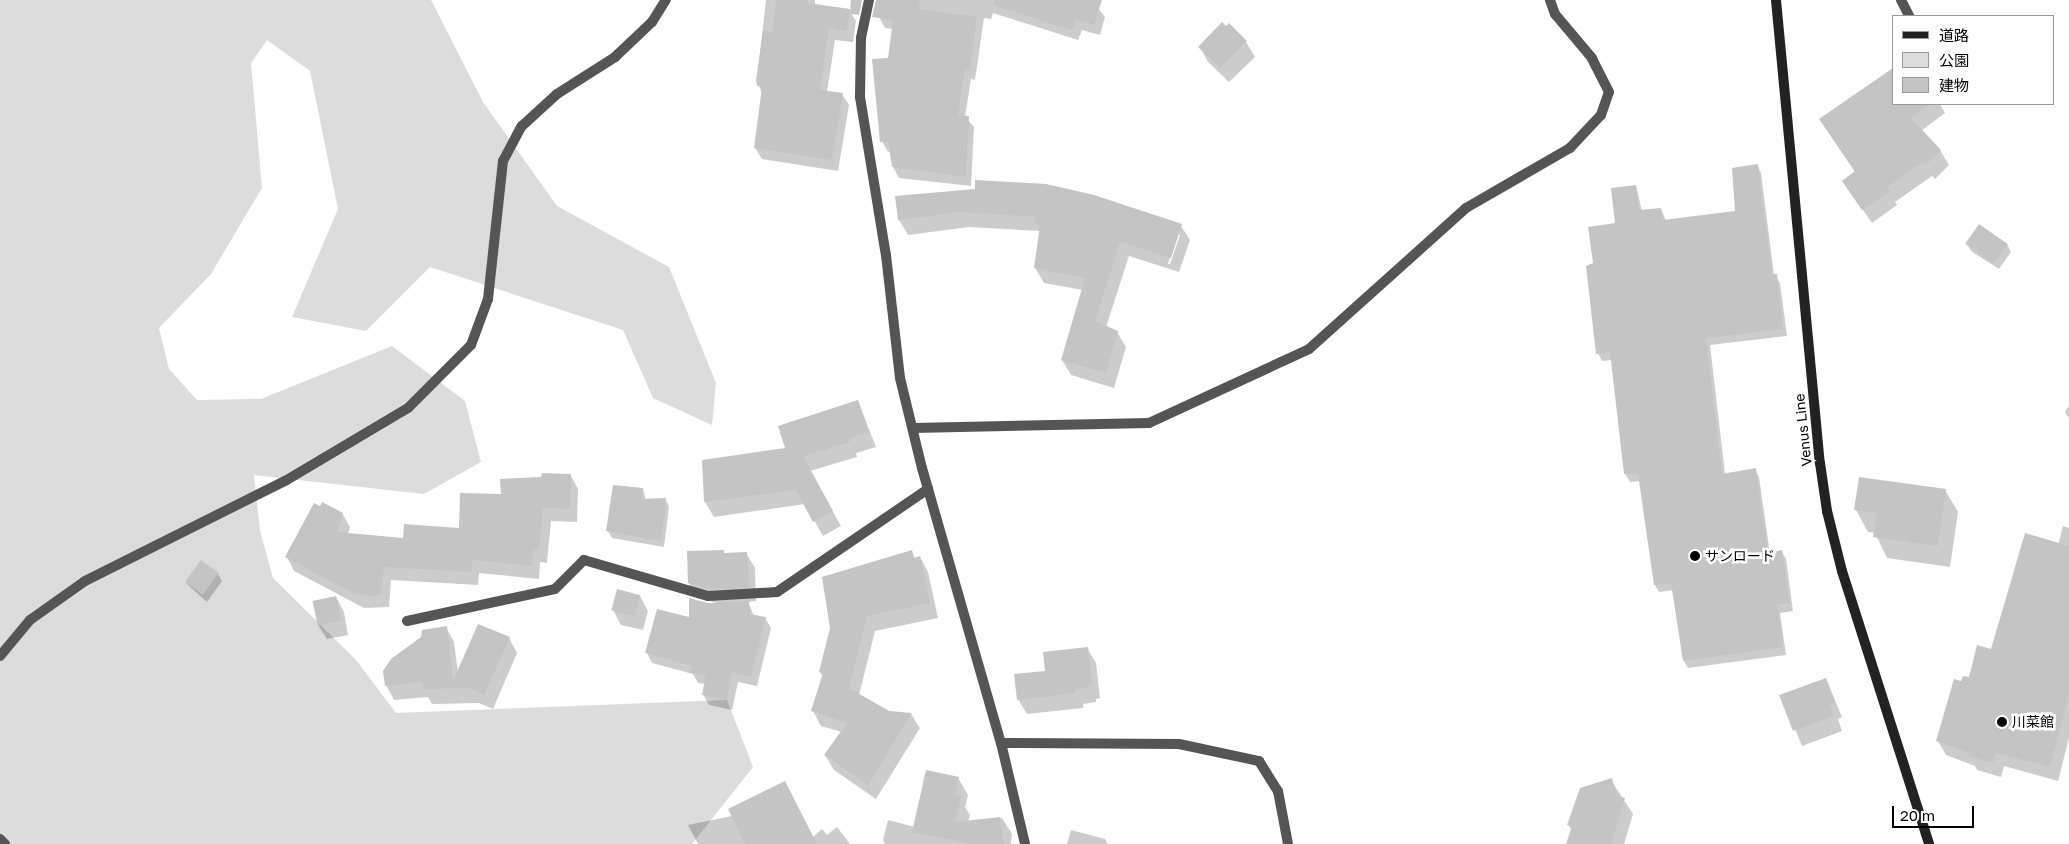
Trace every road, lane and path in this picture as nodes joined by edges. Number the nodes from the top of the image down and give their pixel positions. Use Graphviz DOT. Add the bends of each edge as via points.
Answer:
graph roads {
  1 [pos="666,0"];
  2 [pos="868,0"];
  3 [pos="1550,0"];
  4 [pos="1776,0"];
  5 [pos="1901,0"];
  6 [pos="1908,15"];
  7 [pos="913,428"];
  8 [pos="928,489"];
  9 [pos="407,621"];
  10 [pos="0,656"];
  11 [pos="1001,744"];
  12 [pos="0,839"];
  13 [pos="5,844"];
  14 [pos="1025,844"];
  15 [pos="1288,844"];
  16 [pos="1929,844"];
  1 -- 10 [label="street" via="652,22 615,57 557,94 522,126 503,161 488,299 471,345 408,408 285,481 85,580 30,620"];
  2 -- 7 [label="street" via="861,38 860,97 886,255 900,378"];
  3 -- 7 [label="street" via="1555,14 1592,58 1609,92 1601,115 1570,148 1466,208 1309,349 1149,423"];
  4 -- 16 [label="main road, Venus Line" via="1827,511 1842,571"];
  5 -- 6 [label="street"];
  7 -- 8 [label="street"];
  8 -- 9 [label="street" via="777,592 708,596 584,560 554,589"];
  8 -- 11 [label="street"];
  11 -- 14 [label="street"];
  11 -- 15 [label="street" via="1180,744 1259,761 1278,791"];
  12 -- 13 [label="street"];
}
